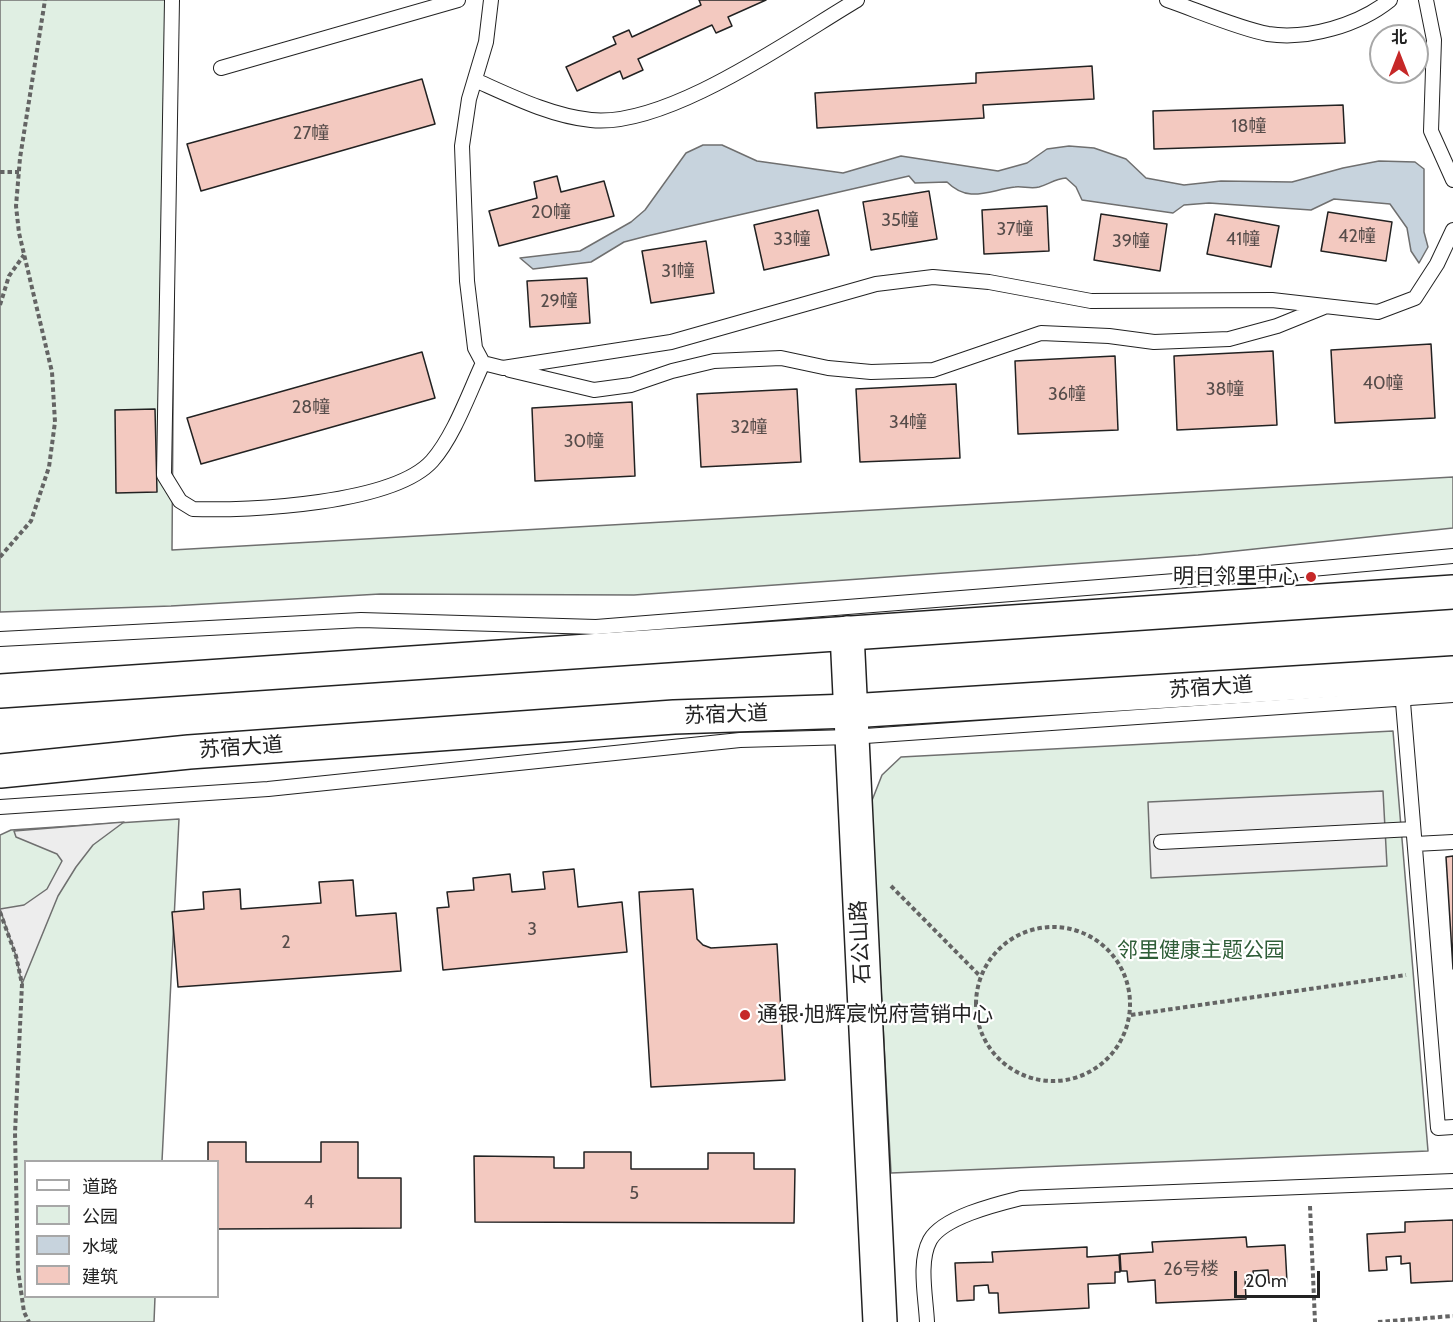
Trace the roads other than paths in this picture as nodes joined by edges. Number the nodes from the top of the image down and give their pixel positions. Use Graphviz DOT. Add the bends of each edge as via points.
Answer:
graph roads {
  1 [pos="172,0"];
  2 [pos="458,0"];
  3 [pos="491,0"];
  4 [pos="857,0"];
  5 [pos="1167,0"];
  6 [pos="1390,0"];
  7 [pos="1426,0"];
  8 [pos="221,68"];
  9 [pos="475,80"];
  10 [pos="1453,180"];
  11 [pos="1453,230"];
  12 [pos="1326,306"];
  13 [pos="483,363"];
  14 [pos="502,368"];
  15 [pos="1453,556"];
  16 [pos="1453,592"];
  17 [pos="847,633"];
  18 [pos="0,639"];
  19 [pos="1453,673"];
  20 [pos="1402,687"];
  21 [pos="0,691"];
  22 [pos="1453,694"];
  23 [pos="851,724"];
  24 [pos="0,771"];
  25 [pos="0,807"];
  26 [pos="1413,829"];
  27 [pos="1161,842"];
  28 [pos="1453,842"];
  29 [pos="1414,844"];
  30 [pos="1453,1127"];
  31 [pos="1453,1181"];
  32 [pos="880,1322"];
  33 [pos="927,1322"];
  1 -- 13 [label="lane" via="164,475 180,501 193,509 289,505 371,492 400,482 432,462"];
  2 -- 8 [label="lane"];
  3 -- 9 [label="lane" via="486,42"];
  4 -- 9 [label="lane" via="705,89 645,115 582,118"];
  5 -- 6 [label="lane" via="1268,34 1311,34 1355,20"];
  7 -- 10 [label="lane" via="1434,40 1431,131"];
  9 -- 13 [label="lane" via="462,146 467,281 475,348"];
  11 -- 12 [label="lane" via="1415,298 1378,312"];
  12 -- 14 [label="lane" via="1272,300 1091,301 989,282 933,277 876,284 671,342"];
  12 -- 14 [label="lane" via="1277,326 1229,339 1154,342 1041,333 933,370 860,371 781,358 714,362 631,385 594,390"];
  13 -- 14 [label="lane"];
  15 -- 18 [label="lane" via="596,627 361,620"];
  16 -- 17 [label="main road"];
  17 -- 21 [label="main road"];
  17 -- 23 [label="main road, 石公山路"];
  19 -- 20 [label="main road, 苏宿大道"];
  20 -- 22 [label="lane"];
  20 -- 23 [label="main road, 苏宿大道"];
  20 -- 26 [label="lane"];
  23 -- 24 [label="main road, 苏宿大道" via="674,717 189,752"];
  23 -- 25 [label="lane" via="740,740 268,789"];
  23 -- 32 [label="main road, 石公山路"];
  26 -- 27 [label="lane"];
  26 -- 29 [label="lane"];
  28 -- 29 [label="lane"];
  29 -- 30 [label="lane" via="1438,1128"];
  31 -- 33 [label="lane" via="1021,1198 993,1205 955,1219 930,1239 924,1263"];
}
